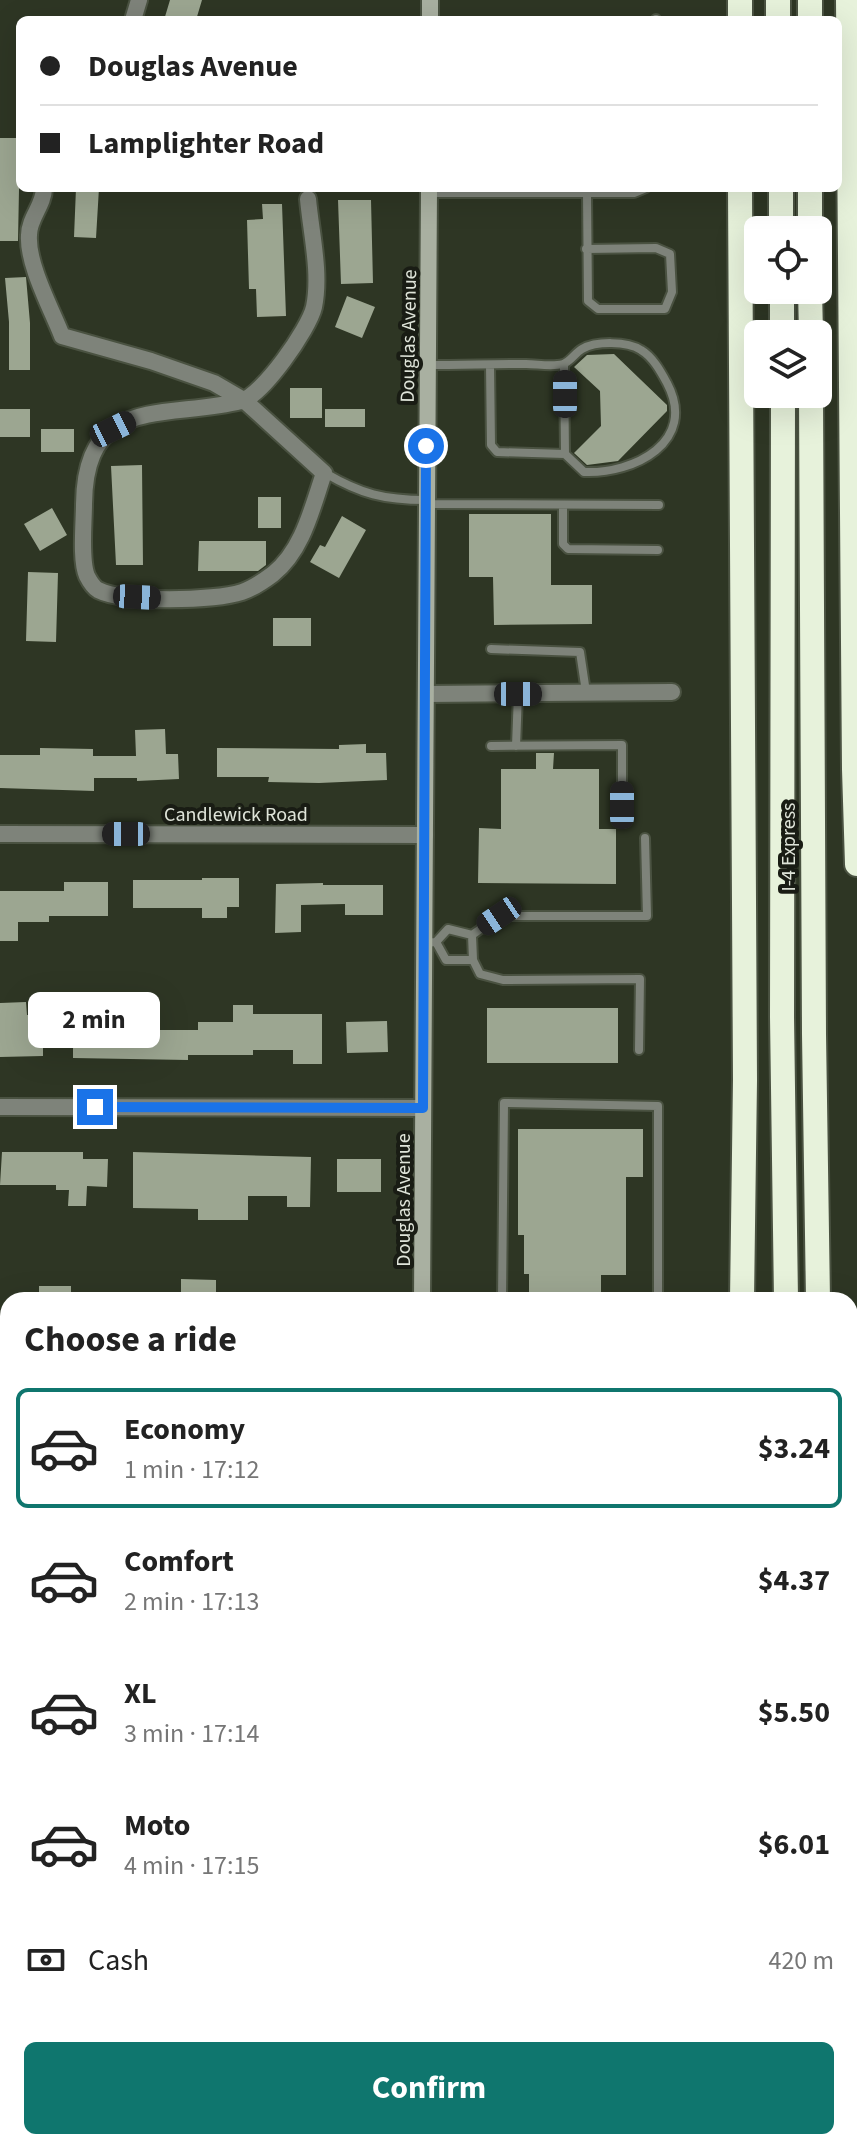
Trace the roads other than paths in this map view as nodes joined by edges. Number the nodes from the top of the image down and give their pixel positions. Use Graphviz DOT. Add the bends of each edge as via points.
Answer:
graph roads {
  1 [pos="848,0"];
  2 [pos="44,192"];
  3 [pos="429,192"];
  4 [pos="508,192"];
  5 [pos="636,192"];
  6 [pos="740,192"];
  7 [pos="781,192"];
  8 [pos="810,192"];
  9 [pos="587,193"];
  10 [pos="308,199"];
  11 [pos="781,216"];
  12 [pos="810,216"];
  13 [pos="586,249"];
  14 [pos="564,364"];
  15 [pos="427,365"];
  16 [pos="490,365"];
  17 [pos="245,401"];
  18 [pos="783,408"];
  19 [pos="811,408"];
  20 [pos="565,454"];
  21 [pos="324,473"];
  22 [pos="426,502"];
  23 [pos="563,505"];
  24 [pos="659,505"];
  25 [pos="658,550"];
  26 [pos="491,649"];
  27 [pos="672,692"];
  28 [pos="586,693"];
  29 [pos="427,694"];
  30 [pos="518,694"];
  31 [pos="491,746"];
  32 [pos="516,746"];
  33 [pos="622,805"];
  34 [pos="0,834"];
  35 [pos="425,835"];
  36 [pos="645,838"];
  37 [pos="857,864"];
  38 [pos="472,935"];
  39 [pos="430,942"];
  40 [pos="473,960"];
  41 [pos="639,1050"];
  42 [pos="0,1107"];
  43 [pos="423,1108"];
  44 [pos="422,1292"];
  45 [pos="502,1292"];
  46 [pos="658,1292"];
  47 [pos="742,1292"];
  48 [pos="786,1292"];
  49 [pos="818,1292"];
  1 -- 37 [label="highway"];
  2 -- 17 [label="street" via="28,232 31,261 62,336 189,374"];
  3 -- 15 [label="main road, Douglas Avenue"];
  4 -- 9 [label="lane"];
  5 -- 9 [label="lane"];
  6 -- 47 [label="highway"];
  7 -- 11 [label="highway"];
  8 -- 12 [label="highway"];
  9 -- 13 [label="lane"];
  10 -- 17 [label="street" via="314,307 304,334"];
  13 -- 13 [label="lane" via="588,301 598,309 665,309 672,292 670,254 656,248"];
  14 -- 16 [label="lane"];
  14 -- 20 [label="lane"];
  14 -- 20 [label="lane" via="586,347 622,344 641,350 672,392 676,419 673,432 656,451 619,469 584,472"];
  15 -- 16 [label="lane"];
  15 -- 22 [label="main road, Douglas Avenue"];
  16 -- 20 [label="lane" via="491,445 503,453"];
  17 -- 21 [label="street"];
  17 -- 21 [label="street" via="147,412 113,429 92,451 84,477 84,543 86,574 95,589 182,599 243,592 274,573 299,542"];
  18 -- 48 [label="highway, I-4 Express"];
  19 -- 49 [label="highway, I-4 Express"];
  21 -- 22 [label="lane" via="389,500"];
  22 -- 23 [label="lane"];
  22 -- 29 [label="main road, Douglas Avenue"];
  23 -- 24 [label="lane"];
  23 -- 25 [label="lane" via="563,544 568,549"];
  26 -- 28 [label="lane" via="580,652"];
  27 -- 28 [label="street"];
  28 -- 30 [label="street"];
  29 -- 30 [label="street"];
  29 -- 35 [label="main road, Douglas Avenue"];
  30 -- 32 [label="lane"];
  31 -- 32 [label="lane"];
  32 -- 33 [label="lane" via="622,745"];
  34 -- 35 [label="street, Candlewick Road"];
  35 -- 39 [label="main road, Douglas Avenue"];
  36 -- 38 [label="lane" via="647,916 499,916"];
  38 -- 39 [label="lane" via="448,929"];
  38 -- 40 [label="lane"];
  39 -- 40 [label="lane" via="446,960"];
  39 -- 43 [label="main road, Douglas Avenue"];
  40 -- 41 [label="lane" via="480,974 491,979 640,979"];
  42 -- 43 [label="street"];
  43 -- 44 [label="main road, Douglas Avenue"];
  45 -- 46 [label="lane" via="504,1103 658,1106"];
}
